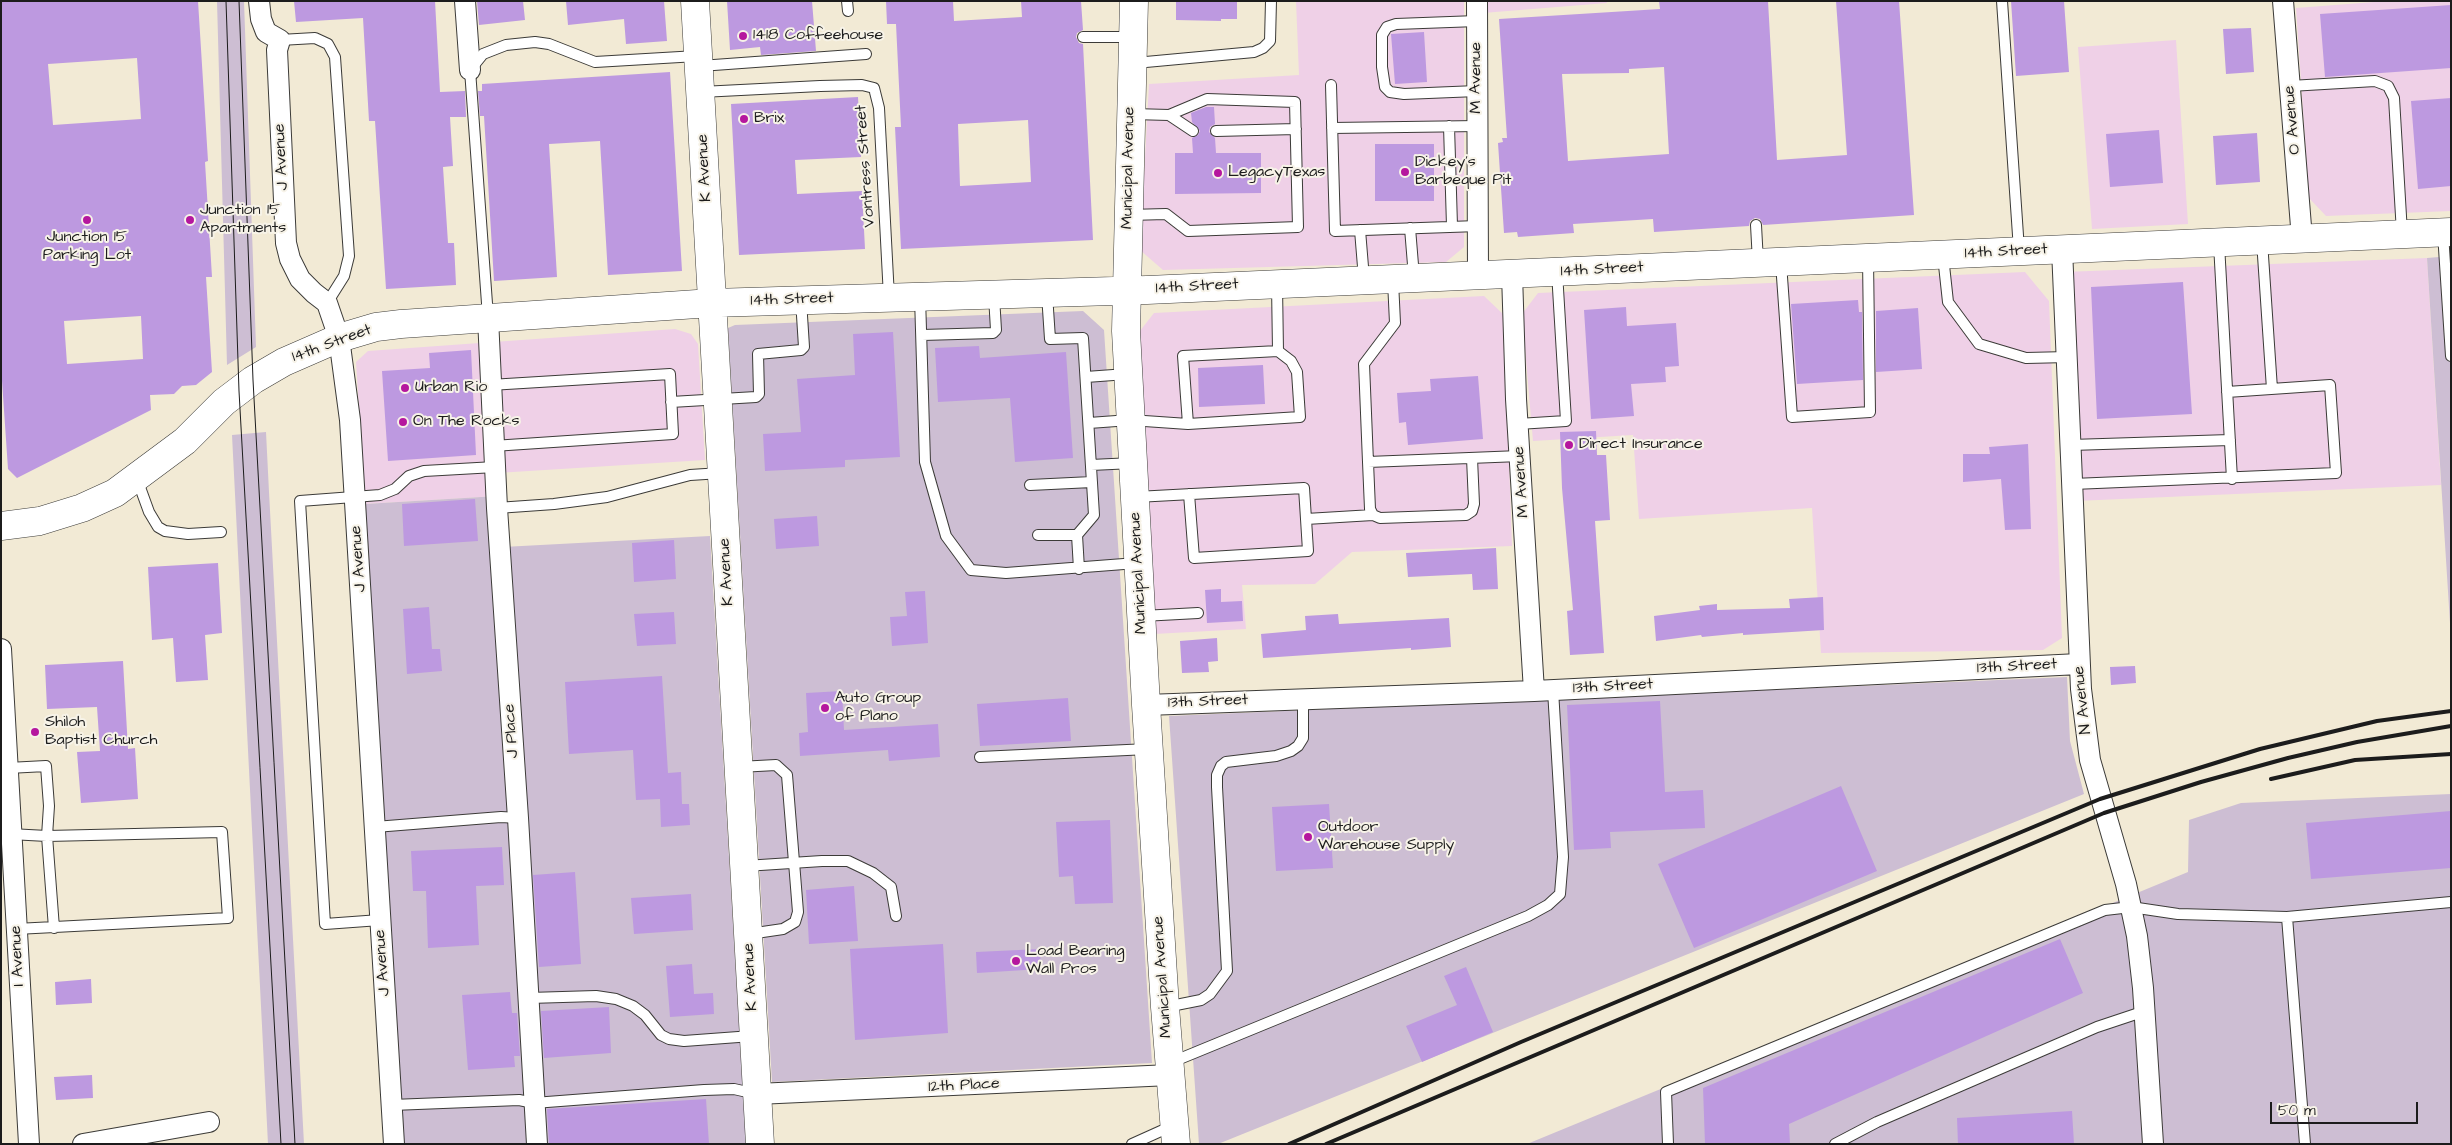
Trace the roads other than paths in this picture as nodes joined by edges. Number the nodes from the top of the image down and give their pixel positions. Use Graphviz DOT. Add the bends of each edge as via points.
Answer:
graph roads {
  1 [pos="259,1"];
  2 [pos="465,1"];
  3 [pos="694,1"];
  4 [pos="1134,1"];
  5 [pos="1271,1"];
  6 [pos="1477,1"];
  7 [pos="2002,1"];
  8 [pos="2283,1"];
  9 [pos="1477,21"];
  10 [pos="1083,37"];
  11 [pos="280,40"];
  12 [pos="1132,50"];
  13 [pos="866,54"];
  14 [pos="470,70"];
  15 [pos="699,72"];
  16 [pos="1331,85"];
  17 [pos="2290,86"];
  18 [pos="1477,91"];
  19 [pos="1130,114"];
  20 [pos="1168,115"];
  21 [pos="1450,126"];
  22 [pos="1478,126"];
  23 [pos="1332,128"];
  24 [pos="1296,129"];
  25 [pos="1194,131"];
  26 [pos="1216,131"];
  27 [pos="1128,215"];
  28 [pos="1756,225"];
  29 [pos="1452,226"];
  30 [pos="1478,226"];
  31 [pos="1410,228"];
  32 [pos="1360,230"];
  33 [pos="2447,232"];
  34 [pos="2402,234"];
  35 [pos="2302,239"];
  36 [pos="2262,241"];
  37 [pos="2219,242"];
  38 [pos="2062,249"];
  39 [pos="2020,251"];
  40 [pos="1943,255"];
  41 [pos="1868,258"];
  42 [pos="1770,262"];
  43 [pos="1557,272"];
  44 [pos="1512,274"];
  45 [pos="1478,275"];
  46 [pos="1403,278"];
  47 [pos="1364,280"];
  48 [pos="1277,284"];
  49 [pos="1126,290"];
  50 [pos="1047,293"];
  51 [pos="994,294"];
  52 [pos="920,297"];
  53 [pos="889,298"];
  54 [pos="801,300"];
  55 [pos="327,303"];
  56 [pos="712,303"];
  57 [pos="488,318"];
  58 [pos="922,335"];
  59 [pos="338,338"];
  60 [pos="1278,351"];
  61 [pos="2451,356"];
  62 [pos="2068,357"];
  63 [pos="1128,374"];
  64 [pos="1086,377"];
  65 [pos="490,385"];
  66 [pos="2272,389"];
  67 [pos="2228,392"];
  68 [pos="717,399"];
  69 [pos="672,402"];
  70 [pos="1130,420"];
  71 [pos="1089,423"];
  72 [pos="1188,424"];
  73 [pos="1518,424"];
  74 [pos="2230,440"];
  75 [pos="2071,445"];
  76 [pos="493,446"];
  77 [pos="1520,456"];
  78 [pos="1472,458"];
  79 [pos="1368,462"];
  80 [pos="1133,463"];
  81 [pos="1091,465"];
  82 [pos="494,467"];
  83 [pos="722,472"];
  84 [pos="136,478"];
  85 [pos="2232,479"];
  86 [pos="1092,482"];
  87 [pos="2073,484"];
  88 [pos="1030,485"];
  89 [pos="1189,494"];
  90 [pos="1135,497"];
  91 [pos="355,498"];
  92 [pos="497,508"];
  93 [pos="1373,516"];
  94 [pos="1306,519"];
  95 [pos="1,526"];
  96 [pos="221,532"];
  97 [pos="1038,535"];
  98 [pos="1077,535"];
  99 [pos="1138,563"];
  100 [pos="1079,568"];
  101 [pos="1198,613"];
  102 [pos="1141,616"];
  103 [pos="1,649"];
  104 [pos="2079,664"];
  105 [pos="1543,690"];
  106 [pos="1303,699"];
  107 [pos="1146,704"];
  108 [pos="3,717"];
  109 [pos="1149,749"];
  110 [pos="980,757"];
  111 [pos="8,768"];
  112 [pos="738,768"];
  113 [pos="518,818"];
  114 [pos="376,827"];
  115 [pos="6,834"];
  116 [pos="47,836"];
  117 [pos="794,863"];
  118 [pos="744,866"];
  119 [pos="2451,902"];
  120 [pos="2131,907"];
  121 [pos="896,916"];
  122 [pos="2287,916"];
  123 [pos="380,920"];
  124 [pos="54,928"];
  125 [pos="16,930"];
  126 [pos="748,934"];
  127 [pos="529,998"];
  128 [pos="1165,1007"];
  129 [pos="2144,1011"];
  130 [pos="754,1036"];
  131 [pos="1170,1070"];
  132 [pos="757,1094"];
  133 [pos="534,1103"];
  134 [pos="392,1106"];
  135 [pos="209,1122"];
  136 [pos="1175,1135"];
  137 [pos="29,1144"];
  138 [pos="83,1144"];
  139 [pos="394,1144"];
  140 [pos="537,1144"];
  141 [pos="760,1144"];
  142 [pos="1132,1144"];
  143 [pos="1668,1144"];
  144 [pos="1835,1144"];
  145 [pos="2153,1144"];
  146 [pos="2305,1144"];
  1 -- 11 [label="street" via="266,32"];
  2 -- 14 [label="street"];
  3 -- 15 [label="main road, K Avenue"];
  4 -- 12 [label="main road, Municipal Avenue"];
  5 -- 12 [label="lane" via="1270,41 1254,52"];
  6 -- 9 [label="street, M Avenue"];
  7 -- 39 [label="lane"];
  8 -- 17 [label="street, O Avenue"];
  9 -- 18 [label="street, M Avenue"];
  9 -- 18 [label="lane" via="1396,24 1387,27 1382,34 1382,67 1385,87 1390,92"];
  10 -- 12 [label="lane"];
  11 -- 55 [label="street, J Avenue" via="277,50 286,243 300,279"];
  11 -- 55 [label="lane" via="315,38 328,44 335,57 349,256 344,276"];
  12 -- 19 [label="main road, Municipal Avenue"];
  13 -- 15 [label="lane"];
  14 -- 15 [label="lane" via="483,54 506,45 535,42 550,44 595,62"];
  14 -- 57 [label="lane"];
  15 -- 53 [label="lane, Vontress Street" via="820,86 862,85 874,88 879,108"];
  15 -- 56 [label="main road, K Avenue"];
  16 -- 23 [label="lane"];
  17 -- 34 [label="lane" via="2375,82 2388,86 2394,98"];
  17 -- 35 [label="street, O Avenue"];
  18 -- 22 [label="street, M Avenue"];
  19 -- 20 [label="lane"];
  19 -- 27 [label="main road, Municipal Avenue"];
  20 -- 24 [label="lane" via="1207,99 1295,102"];
  20 -- 25 [label="lane"];
  21 -- 22 [label="lane"];
  21 -- 23 [label="lane"];
  21 -- 29 [label="lane"];
  22 -- 30 [label="street, M Avenue"];
  23 -- 32 [label="lane" via="1336,231"];
  24 -- 26 [label="lane"];
  24 -- 27 [label="lane" via="1298,227 1188,231 1166,214"];
  27 -- 49 [label="main road, Municipal Avenue"];
  28 -- 42 [label="lane"];
  29 -- 30 [label="lane"];
  29 -- 31 [label="lane"];
  30 -- 45 [label="street, M Avenue"];
  31 -- 32 [label="lane"];
  31 -- 46 [label="lane"];
  32 -- 47 [label="lane"];
  33 -- 34 [label="main road, 14th Street"];
  33 -- 61 [label="lane"];
  34 -- 35 [label="main road, 14th Street"];
  35 -- 36 [label="main road, 14th Street"];
  36 -- 37 [label="main road, 14th Street"];
  36 -- 66 [label="lane"];
  37 -- 38 [label="main road, 14th Street"];
  37 -- 67 [label="lane"];
  38 -- 39 [label="main road, 14th Street"];
  38 -- 62 [label="street, N Avenue"];
  39 -- 40 [label="main road, 14th Street"];
  40 -- 41 [label="main road, 14th Street"];
  40 -- 62 [label="lane" via="1948,302 1979,344 2026,358"];
  41 -- 42 [label="main road, 14th Street"];
  41 -- 42 [label="lane" via="1870,412 1792,417"];
  42 -- 43 [label="main road, 14th Street"];
  43 -- 44 [label="main road, 14th Street"];
  43 -- 73 [label="lane" via="1566,421"];
  44 -- 45 [label="main road, 14th Street"];
  44 -- 73 [label="street, M Avenue"];
  45 -- 46 [label="main road, 14th Street"];
  46 -- 47 [label="main road, 14th Street"];
  46 -- 79 [label="lane" via="1395,323 1364,364"];
  47 -- 48 [label="main road, 14th Street"];
  48 -- 49 [label="main road, 14th Street"];
  48 -- 60 [label="lane"];
  49 -- 50 [label="main road, 14th Street"];
  49 -- 63 [label="main road, Municipal Avenue"];
  50 -- 51 [label="main road, 14th Street"];
  50 -- 64 [label="lane" via="1050,339 1083,338"];
  51 -- 52 [label="main road, 14th Street"];
  51 -- 58 [label="lane" via="996,330 993,333"];
  52 -- 53 [label="main road, 14th Street"];
  52 -- 58 [label="lane"];
  53 -- 54 [label="main road, 14th Street"];
  54 -- 56 [label="main road, 14th Street"];
  54 -- 68 [label="lane" via="804,347 801,350 758,354 759,394 756,397"];
  55 -- 59 [label="street, J Avenue"];
  56 -- 57 [label="main road, 14th Street"];
  56 -- 68 [label="main road, K Avenue"];
  57 -- 59 [label="main road, 14th Street" via="376,327"];
  57 -- 65 [label="street, J Place"];
  58 -- 100 [label="lane" via="925,462 946,536 971,570 1006,573"];
  59 -- 84 [label="main road, 14th Street" via="253,380 224,402 185,441"];
  59 -- 91 [label="street, J Avenue" via="350,420"];
  60 -- 72 [label="lane" via="1183,356"];
  60 -- 72 [label="lane" via="1291,361 1297,372 1300,417"];
  62 -- 75 [label="street, N Avenue"];
  63 -- 64 [label="lane"];
  63 -- 70 [label="main road, Municipal Avenue"];
  64 -- 71 [label="lane"];
  65 -- 69 [label="lane" via="670,374"];
  65 -- 76 [label="street, J Place"];
  66 -- 67 [label="lane"];
  66 -- 85 [label="lane" via="2330,385 2336,473"];
  67 -- 74 [label="lane"];
  68 -- 69 [label="lane"];
  68 -- 83 [label="main road, K Avenue"];
  69 -- 76 [label="lane" via="673,434"];
  70 -- 71 [label="lane"];
  70 -- 72 [label="lane"];
  70 -- 80 [label="main road, Municipal Avenue"];
  71 -- 81 [label="lane"];
  73 -- 77 [label="street, M Avenue"];
  74 -- 75 [label="lane"];
  74 -- 85 [label="lane"];
  75 -- 87 [label="street, N Avenue"];
  76 -- 82 [label="street, J Place"];
  77 -- 78 [label="lane"];
  77 -- 105 [label="street, M Avenue"];
  78 -- 79 [label="lane"];
  78 -- 93 [label="lane" via="1474,504 1466,515"];
  79 -- 93 [label="lane"];
  80 -- 81 [label="lane"];
  80 -- 90 [label="main road, Municipal Avenue"];
  81 -- 86 [label="lane"];
  82 -- 91 [label="lane" via="424,471 409,476 387,493"];
  82 -- 92 [label="street, J Place"];
  83 -- 92 [label="lane" via="690,475 607,497"];
  83 -- 112 [label="main road, K Avenue"];
  84 -- 95 [label="main road, 14th Street" via="115,493 82,508 40,521"];
  84 -- 96 [label="lane" via="158,527 188,534"];
  85 -- 87 [label="lane"];
  86 -- 88 [label="lane"];
  86 -- 98 [label="lane" via="1094,515"];
  87 -- 104 [label="street, N Avenue"];
  89 -- 90 [label="lane"];
  89 -- 94 [label="lane" via="1304,488"];
  89 -- 94 [label="lane" via="1194,558 1308,551"];
  90 -- 99 [label="main road, Municipal Avenue"];
  91 -- 114 [label="street, J Avenue"];
  91 -- 123 [label="lane" via="300,501 321,878 325,924"];
  92 -- 113 [label="street, J Place"];
  93 -- 94 [label="lane"];
  97 -- 98 [label="lane"];
  98 -- 100 [label="lane"];
  99 -- 100 [label="lane"];
  99 -- 102 [label="main road, Municipal Avenue"];
  101 -- 102 [label="lane"];
  102 -- 107 [label="main road, Municipal Avenue"];
  103 -- 108 [label="street, I Avenue"];
  104 -- 105 [label="street, 13th Street"];
  104 -- 120 [label="street, N Avenue" via="2090,760"];
  105 -- 106 [label="street, 13th Street"];
  105 -- 131 [label="lane" via="1563,857 1560,894 1528,916"];
  106 -- 107 [label="street, 13th Street"];
  106 -- 128 [label="lane" via="1303,738 1292,751 1226,762 1221,766 1217,781 1227,971 1202,1000"];
  107 -- 109 [label="main road, Municipal Avenue"];
  108 -- 111 [label="street, I Avenue"];
  109 -- 110 [label="lane"];
  109 -- 128 [label="main road, Municipal Avenue"];
  111 -- 115 [label="street, I Avenue"];
  111 -- 116 [label="lane" via="46,766"];
  112 -- 117 [label="lane" via="776,765 787,775"];
  112 -- 118 [label="main road, K Avenue"];
  113 -- 114 [label="lane"];
  113 -- 127 [label="street, J Place"];
  114 -- 123 [label="street, J Avenue"];
  115 -- 116 [label="lane"];
  115 -- 125 [label="street, I Avenue"];
  116 -- 124 [label="lane"];
  116 -- 124 [label="lane" via="222,832 228,918"];
  117 -- 118 [label="lane"];
  117 -- 121 [label="lane" via="848,862 873,873 891,887"];
  117 -- 126 [label="lane" via="798,912 795,922 783,929"];
  118 -- 126 [label="main road, K Avenue"];
  119 -- 122 [label="lane"];
  120 -- 122 [label="lane" via="2178,914"];
  120 -- 129 [label="street, N Avenue"];
  120 -- 143 [label="lane" via="2105,910 1666,1092"];
  122 -- 146 [label="lane"];
  123 -- 134 [label="street, J Avenue"];
  124 -- 125 [label="lane"];
  125 -- 137 [label="street, I Avenue"];
  126 -- 130 [label="main road, K Avenue"];
  127 -- 130 [label="lane" via="596,996 616,999 645,1015 669,1039"];
  127 -- 133 [label="street, J Place"];
  128 -- 131 [label="main road, Municipal Avenue"];
  129 -- 144 [label="lane" via="2088,1030 1877,1122"];
  129 -- 145 [label="street, N Avenue"];
  130 -- 132 [label="main road, K Avenue"];
  131 -- 132 [label="street, 12th Place"];
  131 -- 136 [label="main road, Municipal Avenue"];
  132 -- 133 [label="lane" via="734,1089 704,1090"];
  132 -- 141 [label="main road, K Avenue"];
  133 -- 134 [label="lane" via="519,1100"];
  133 -- 140 [label="street, J Place"];
  134 -- 139 [label="street, J Avenue"];
  135 -- 138 [label="street"];
  136 -- 142 [label="lane"];
}
